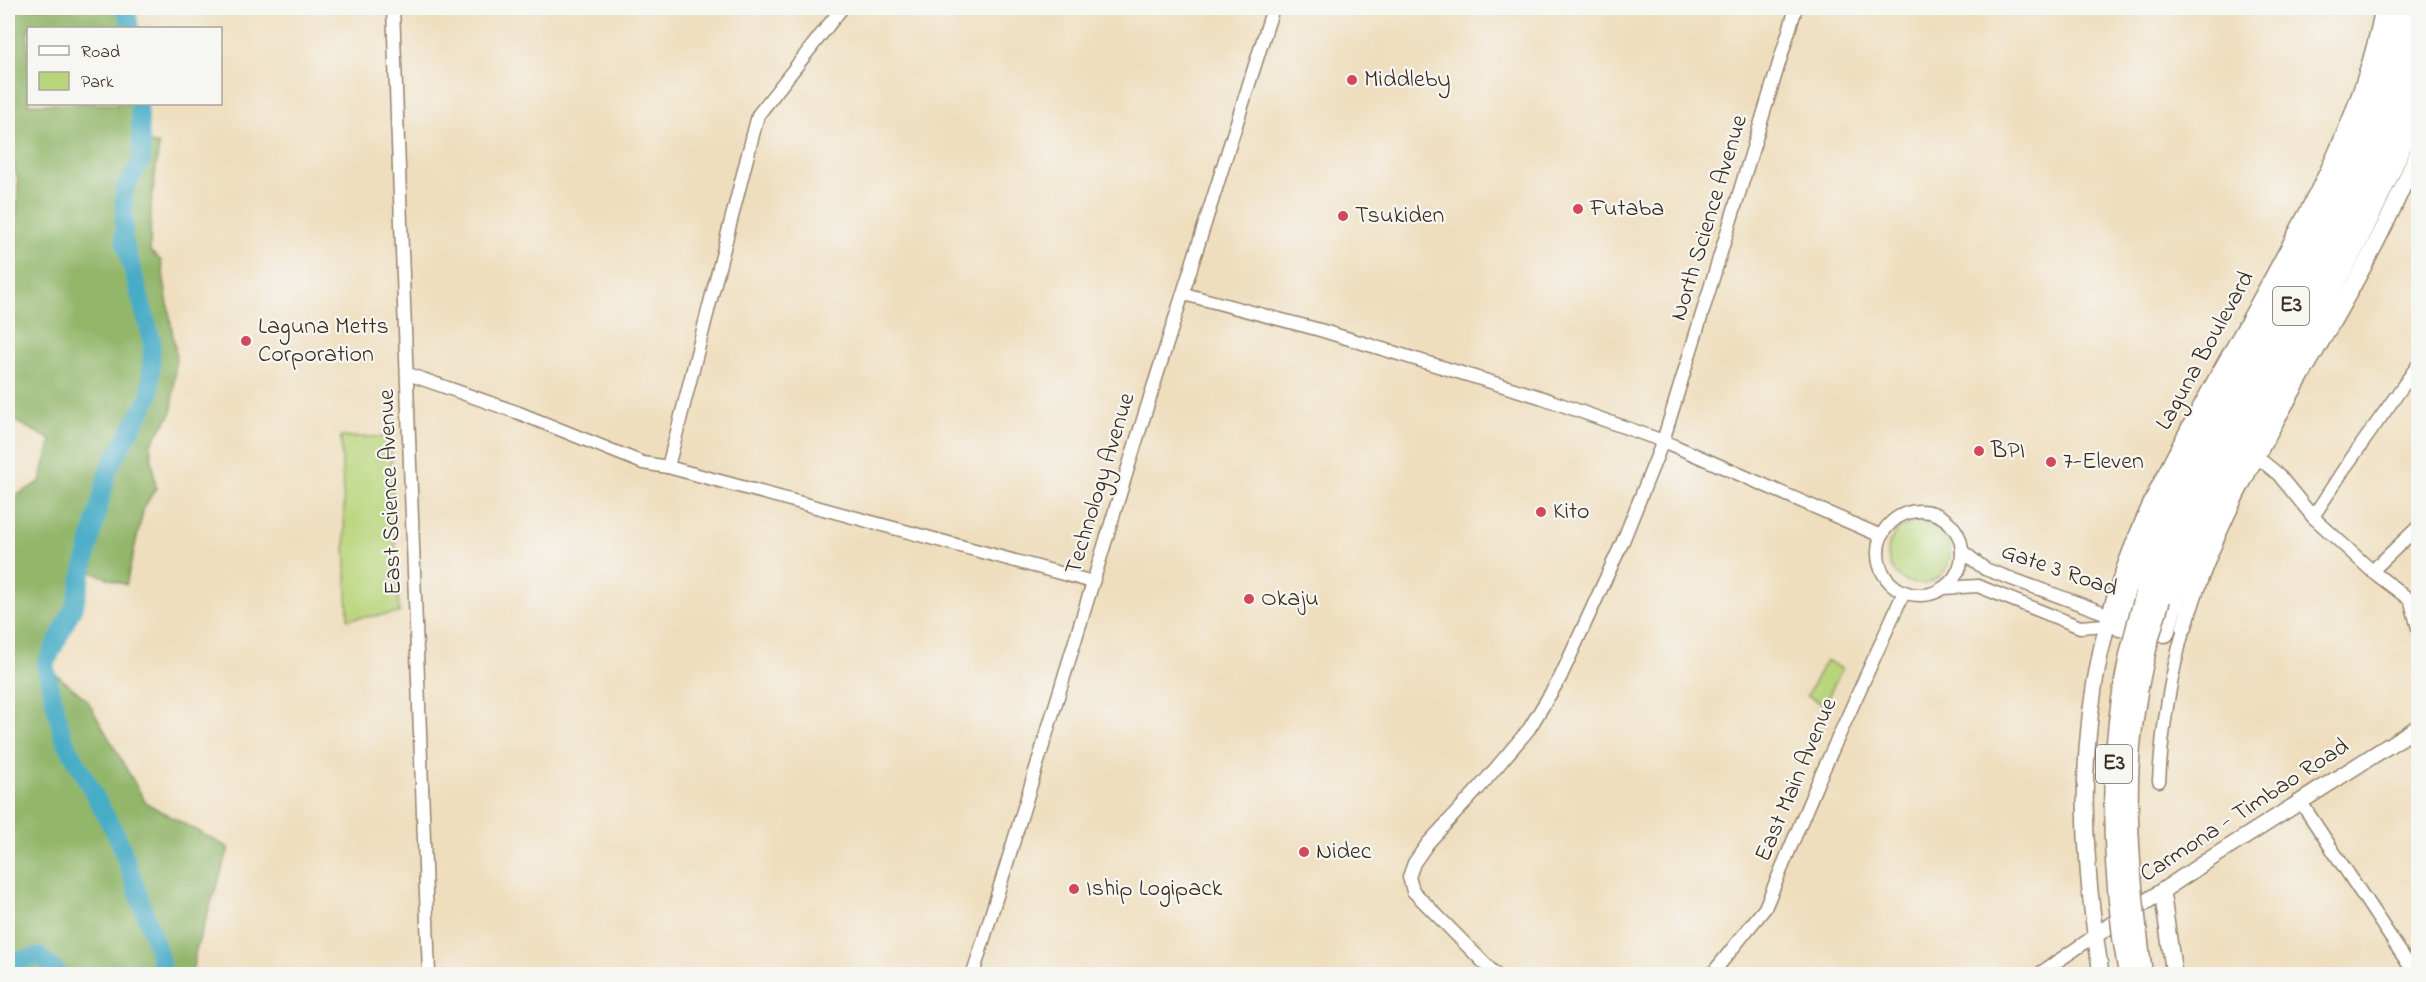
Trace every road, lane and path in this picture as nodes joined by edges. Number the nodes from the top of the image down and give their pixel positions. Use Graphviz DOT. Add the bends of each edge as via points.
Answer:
graph roads {
  1 [pos="393,8"];
  2 [pos="842,8"];
  3 [pos="1273,8"];
  4 [pos="1796,8"];
  5 [pos="2383,8"];
  6 [pos="2396,8"];
  7 [pos="2412,8"];
  8 [pos="2418,51"];
  9 [pos="2418,102"];
  10 [pos="2418,150"];
  11 [pos="1184,294"];
  12 [pos="2418,365"];
  13 [pos="408,374"];
  14 [pos="1663,441"];
  15 [pos="2257,457"];
  16 [pos="668,467"];
  17 [pos="2313,517"];
  18 [pos="2418,527"];
  19 [pos="1881,536"];
  20 [pos="1962,551"];
  21 [pos="2372,571"];
  22 [pos="1093,582"];
  23 [pos="1943,588"];
  24 [pos="1904,592"];
  25 [pos="2153,597"];
  26 [pos="2415,604"];
  27 [pos="2115,621"];
  28 [pos="2173,627"];
  29 [pos="2418,628"];
  30 [pos="2418,727"];
  31 [pos="2159,781"];
  32 [pos="2300,801"];
  33 [pos="2162,891"];
  34 [pos="2096,935"];
  35 [pos="2130,935"];
  36 [pos="429,975"];
  37 [pos="973,975"];
  38 [pos="1495,975"];
  39 [pos="1713,975"];
  40 [pos="2039,975"];
  41 [pos="2101,975"];
  42 [pos="2128,975"];
  43 [pos="2143,975"];
  44 [pos="2174,975"];
  45 [pos="2415,975"];
  1 -- 13 [label="street, East Science Avenue"];
  2 -- 16 [label="street" via="758,115"];
  3 -- 11 [label="street, Technology Avenue"];
  4 -- 14 [label="street, North Science Avenue"];
  5 -- 27 [label="main road, Laguna Boulevard" via="2374,51 2335,159 2163,479 2133,548"];
  6 -- 27 [label="highway" via="2370,109 2345,171 2170,496"];
  7 -- 25 [label="highway, E3" via="2392,88 2360,172 2164,543"];
  8 -- 25 [label="highway, E3" via="2397,122 2370,187"];
  9 -- 28 [label="highway" via="2375,210 2213,509 2186,570"];
  10 -- 15 [label="main road" via="2396,203"];
  11 -- 14 [label="street" via="1540,396"];
  11 -- 22 [label="street, Technology Avenue"];
  12 -- 17 [label="street"];
  13 -- 16 [label="street" via="643,463"];
  13 -- 36 [label="street, East Science Avenue"];
  14 -- 19 [label="street"];
  14 -- 38 [label="street, North Science Avenue" via="1560,678 1529,729 1428,843 1409,877 1413,891"];
  15 -- 17 [label="street" via="2278,474"];
  15 -- 28 [label="main road"];
  16 -- 22 [label="street"];
  17 -- 21 [label="street"];
  18 -- 21 [label="street"];
  19 -- 20 [label="street" via="1901,515 1923,510 1952,525"];
  19 -- 24 [label="street" via="1877,554 1880,568 1887,580"];
  20 -- 23 [label="street" via="1956,575"];
  20 -- 27 [label="street, Gate 3 Road" via="1985,569"];
  21 -- 26 [label="street"];
  22 -- 37 [label="street, Technology Avenue"];
  23 -- 24 [label="street" via="1924,595"];
  23 -- 27 [label="street, Gate 3 Road" via="1978,586 2080,627"];
  24 -- 39 [label="street, East Main Avenue" via="1765,908"];
  25 -- 35 [label="highway, E3, bridge" via="2130,742"];
  26 -- 29 [label="street"];
  27 -- 28 [label="main road, Gate 3 Road"];
  27 -- 34 [label="main road, Laguna Boulevard" via="2091,710 2086,786 2087,865"];
  28 -- 31 [label="street" via="2172,674"];
  30 -- 32 [label="main road, Carmona - Timbao Road"];
  32 -- 33 [label="main road, Carmona - Timbao Road"];
  32 -- 45 [label="street"];
  33 -- 34 [label="main road, Carmona - Timbao Road"];
  33 -- 44 [label="main road"];
  34 -- 40 [label="street"];
  34 -- 41 [label="main road, Laguna Boulevard"];
  35 -- 42 [label="highway, E3"];
  35 -- 43 [label="highway, E3"];
}
